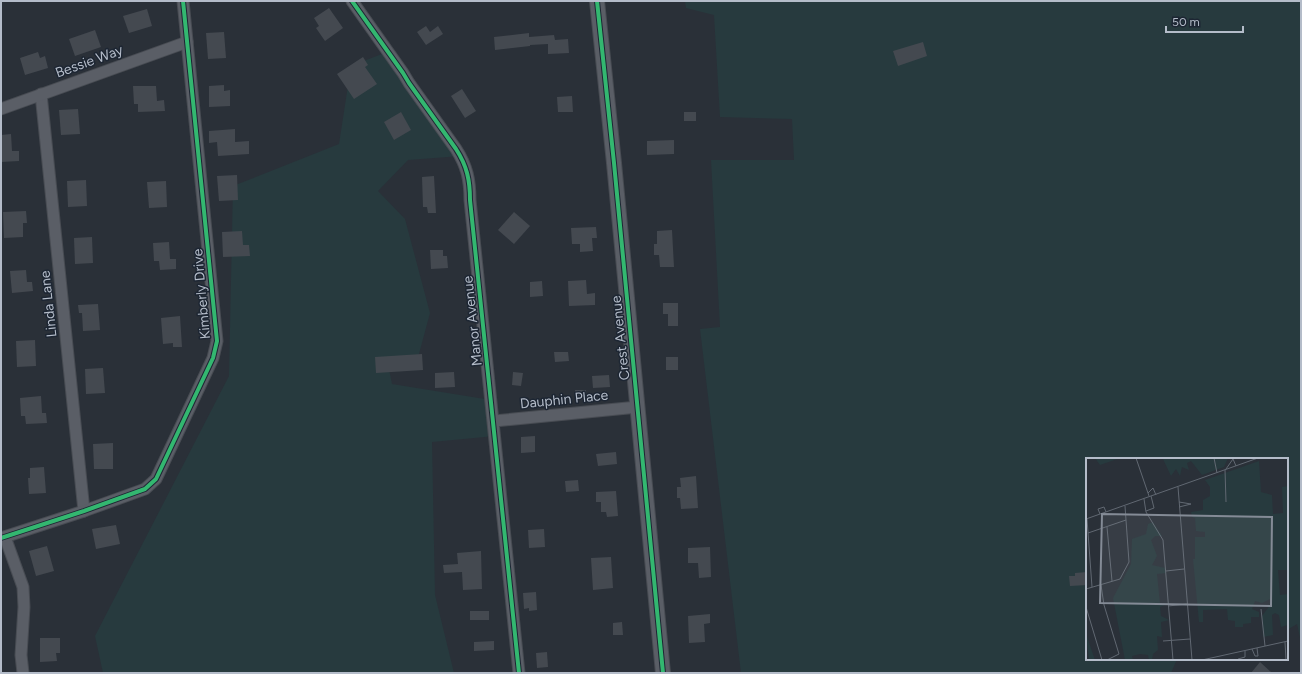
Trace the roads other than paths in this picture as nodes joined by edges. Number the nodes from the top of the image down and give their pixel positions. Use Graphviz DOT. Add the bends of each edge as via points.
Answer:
graph roads {
  1 [pos="183,1"];
  2 [pos="352,1"];
  3 [pos="597,1"];
  4 [pos="187,42"];
  5 [pos="41,94"];
  6 [pos="1,109"];
  7 [pos="638,407"];
  8 [pos="494,421"];
  9 [pos="84,511"];
  10 [pos="3,537"];
  11 [pos="23,673"];
  12 [pos="519,673"];
  13 [pos="663,673"];
  1 -- 4 [label="street, Kimberly Drive"];
  2 -- 8 [label="street, Manor Avenue" via="456,149 465,166 470,184"];
  3 -- 7 [label="street, Crest Avenue"];
  4 -- 5 [label="street, Bessie Way"];
  4 -- 9 [label="street, Kimberly Drive" via="217,341 213,358 156,479 145,489"];
  5 -- 6 [label="street, Bessie Way"];
  5 -- 9 [label="street, Linda Lane"];
  7 -- 8 [label="street, Dauphin Place"];
  7 -- 13 [label="street, Crest Avenue"];
  8 -- 12 [label="street, Manor Avenue"];
  9 -- 10 [label="street, Kimberly Drive"];
  10 -- 11 [label="street" via="23,587"];
}
